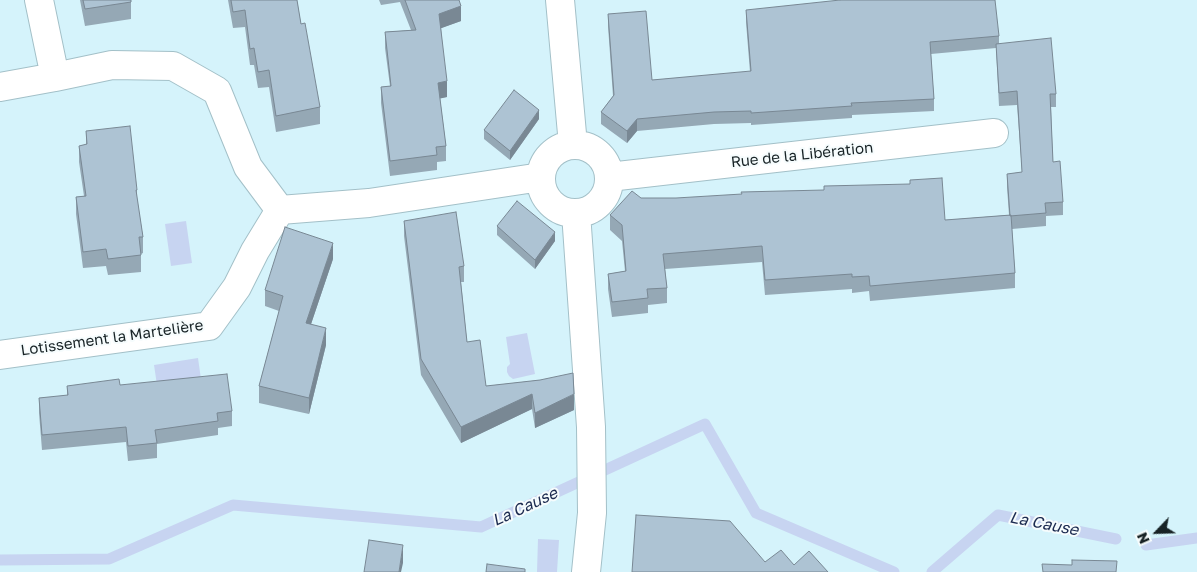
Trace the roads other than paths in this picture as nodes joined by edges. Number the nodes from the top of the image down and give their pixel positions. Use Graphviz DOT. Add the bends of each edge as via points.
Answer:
graph roads {
  1 [pos="39,0"];
  2 [pos="560,0"];
  3 [pos="55,77"];
  4 [pos="0,87"];
  5 [pos="994,133"];
  6 [pos="573,145"];
  7 [pos="541,177"];
  8 [pos="609,177"];
  9 [pos="280,210"];
  10 [pos="576,213"];
  11 [pos="0,355"];
  12 [pos="586,572"];
  1 -- 3 [label="street"];
  2 -- 6 [label="street"];
  3 -- 4 [label="street"];
  3 -- 9 [label="street" via="112,65 173,66 217,91 248,167"];
  5 -- 8 [label="street, Rue de la Libération"];
  6 -- 7 [label="street" via="558,149 550,156"];
  6 -- 8 [label="street" via="591,149 600,156"];
  7 -- 9 [label="street" via="369,202"];
  7 -- 10 [label="street" via="547,199 565,211"];
  8 -- 10 [label="street" via="608,188 596,206"];
  9 -- 11 [label="street, Lotissement la Martelière" via="237,287 208,326"];
  10 -- 12 [label="street" via="591,427 592,513"];
}
